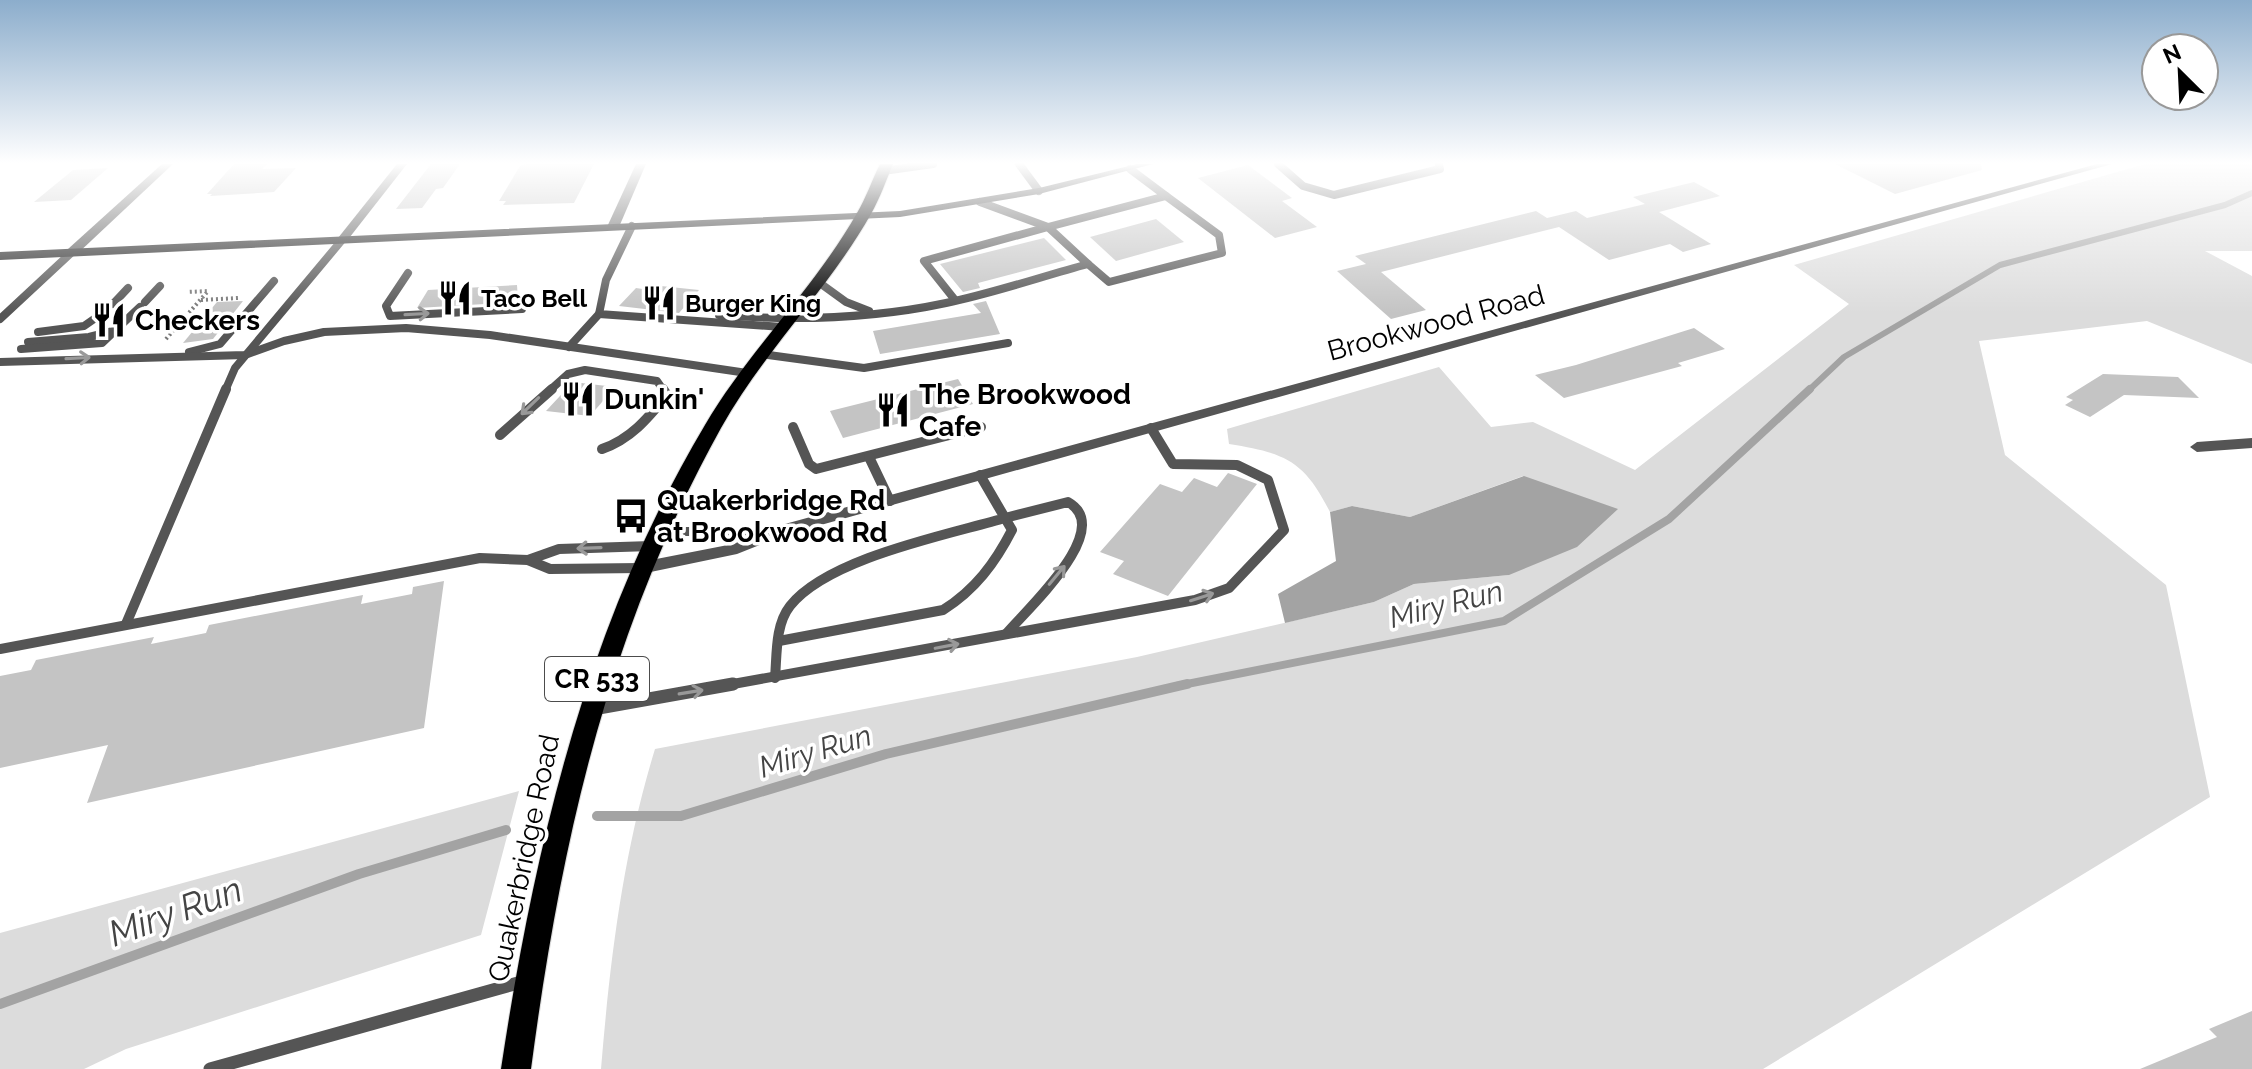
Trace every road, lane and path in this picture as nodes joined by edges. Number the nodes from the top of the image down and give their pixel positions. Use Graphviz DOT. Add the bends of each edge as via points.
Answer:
graph roads {
  1 [pos="114,214"];
  2 [pos="363,214"];
  3 [pos="619,214"];
  4 [pos="881,214"];
  5 [pos="1012,214"];
  6 [pos="1098,214"];
  7 [pos="1190,214"];
  8 [pos="1926,214"];
  9 [pos="863,216"];
  10 [pos="632,226"];
  11 [pos="613,227"];
  12 [pos="1048,227"];
  13 [pos="342,240"];
  14 [pos="72,252"];
  15 [pos="0,256"];
  16 [pos="1088,264"];
  17 [pos="408,273"];
  18 [pos="274,281"];
  19 [pos="817,281"];
  20 [pos="160,286"];
  21 [pos="128,288"];
  22 [pos="187,292"];
  23 [pos="241,298"];
  24 [pos="201,300"];
  25 [pos="955,300"];
  26 [pos="522,309"];
  27 [pos="871,312"];
  28 [pos="599,314"];
  29 [pos="719,315"];
  30 [pos="0,319"];
  31 [pos="785,323"];
  32 [pos="119,330"];
  33 [pos="38,332"];
  34 [pos="166,339"];
  35 [pos="28,342"];
  36 [pos="1008,343"];
  37 [pos="569,347"];
  38 [pos="21,349"];
  39 [pos="761,354"];
  40 [pos="245,355"];
  41 [pos="132,359"];
  42 [pos="0,362"];
  43 [pos="747,373"];
  44 [pos="793,427"];
  45 [pos="981,427"];
  46 [pos="1151,428"];
  47 [pos="500,435"];
  48 [pos="2252,443"];
  49 [pos="2197,447"];
  50 [pos="602,449"];
  51 [pos="869,457"];
  52 [pos="980,475"];
  53 [pos="890,501"];
  54 [pos="1005,518"];
  55 [pos="779,531"];
  56 [pos="654,539"];
  57 [pos="528,560"];
  58 [pos="641,568"];
  59 [pos="126,624"];
  60 [pos="1006,634"];
  61 [pos="779,641"];
  62 [pos="0,649"];
  63 [pos="775,678"];
  64 [pos="587,710"];
  65 [pos="527,981"];
  66 [pos="210,1069"];
  67 [pos="516,1069"];
  1 -- 14 [label="street"];
  2 -- 13 [label="street"];
  3 -- 11 [label="street"];
  4 -- 9 [label="main road"];
  5 -- 12 [label="lane"];
  6 -- 12 [label="lane"];
  7 -- 16 [label="lane" via="1219,235 1222,253 1109,282"];
  8 -- 46 [label="street, Brookwood Road"];
  9 -- 10 [label="main road"];
  9 -- 19 [label="main road, Quakerbridge Road / CR 533"];
  10 -- 11 [label="main road"];
  10 -- 28 [label="lane" via="615,258"];
  11 -- 13 [label="main road"];
  12 -- 16 [label="lane"];
  12 -- 25 [label="lane" via="924,261"];
  13 -- 14 [label="main road"];
  13 -- 40 [label="lane"];
  14 -- 15 [label="main road"];
  14 -- 30 [label="lane"];
  16 -- 25 [label="lane"];
  17 -- 26 [label="lane, one-way" via="386,306 390,316"];
  18 -- 41 [label="lane" via="220,344"];
  19 -- 27 [label="lane"];
  19 -- 31 [label="main road, Quakerbridge Road / CR 533"];
  20 -- 32 [label="lane"];
  21 -- 33 [label="lane" via="84,328"];
  22 -- 24 [label="path" via="208,291"];
  23 -- 24 [label="path"];
  24 -- 34 [label="path"];
  25 -- 27 [label="lane"];
  27 -- 31 [label="lane"];
  28 -- 31 [label="lane"];
  28 -- 37 [label="lane"];
  29 -- 31 [label="lane"];
  31 -- 39 [label="main road, Quakerbridge Road / CR 533"];
  32 -- 35 [label="lane"];
  32 -- 38 [label="lane" via="108,341 89,346"];
  36 -- 39 [label="lane" via="864,368"];
  37 -- 40 [label="lane" via="449,329 361,330 274,341"];
  37 -- 43 [label="lane"];
  39 -- 43 [label="main road, Quakerbridge Road / CR 533"];
  40 -- 41 [label="lane"];
  40 -- 59 [label="lane"];
  42 -- 41 [label="lane, one-way"];
  43 -- 56 [label="main road, Quakerbridge Road / CR 533" via="704,441"];
  44 -- 51 [label="lane" via="812,468"];
  45 -- 51 [label="lane"];
  46 -- 52 [label="street, Brookwood Road"];
  60 -- 46 [label="lane, one-way" via="1195,600 1229,588 1284,530 1268,480 1237,465 1173,464"];
  50 -- 47 [label="lane, one-way" via="633,435 667,395 665,388 657,381 585,370 568,374"];
  48 -- 49 [label="street"];
  51 -- 53 [label="lane"];
  52 -- 53 [label="street, Brookwood Road"];
  52 -- 54 [label="lane"];
  53 -- 55 [label="street, Brookwood Road"];
  60 -- 54 [label="lane, one-way" via="1078,549 1084,525 1077,507 1068,502"];
  54 -- 61 [label="lane" via="869,559 825,578 790,606"];
  54 -- 61 [label="lane" via="1012,530 1004,547 965,598 943,610"];
  55 -- 56 [label="street, Brookwood Road"];
  55 -- 58 [label="street, Brookwood Road" via="737,549"];
  56 -- 57 [label="lane, one-way" via="559,549"];
  56 -- 58 [label="main road, Quakerbridge Road / CR 533"];
  57 -- 58 [label="lane" via="550,569"];
  57 -- 59 [label="lane" via="480,558"];
  58 -- 64 [label="main road, Quakerbridge Road / CR 533"];
  59 -- 62 [label="lane"];
  63 -- 60 [label="lane, one-way"];
  61 -- 63 [label="lane"];
  64 -- 63 [label="lane, one-way"];
  64 -- 65 [label="main road, Quakerbridge Road / CR 533" via="551,846"];
  65 -- 66 [label="lane"];
  65 -- 67 [label="main road, Quakerbridge Road / CR 533"];
}
